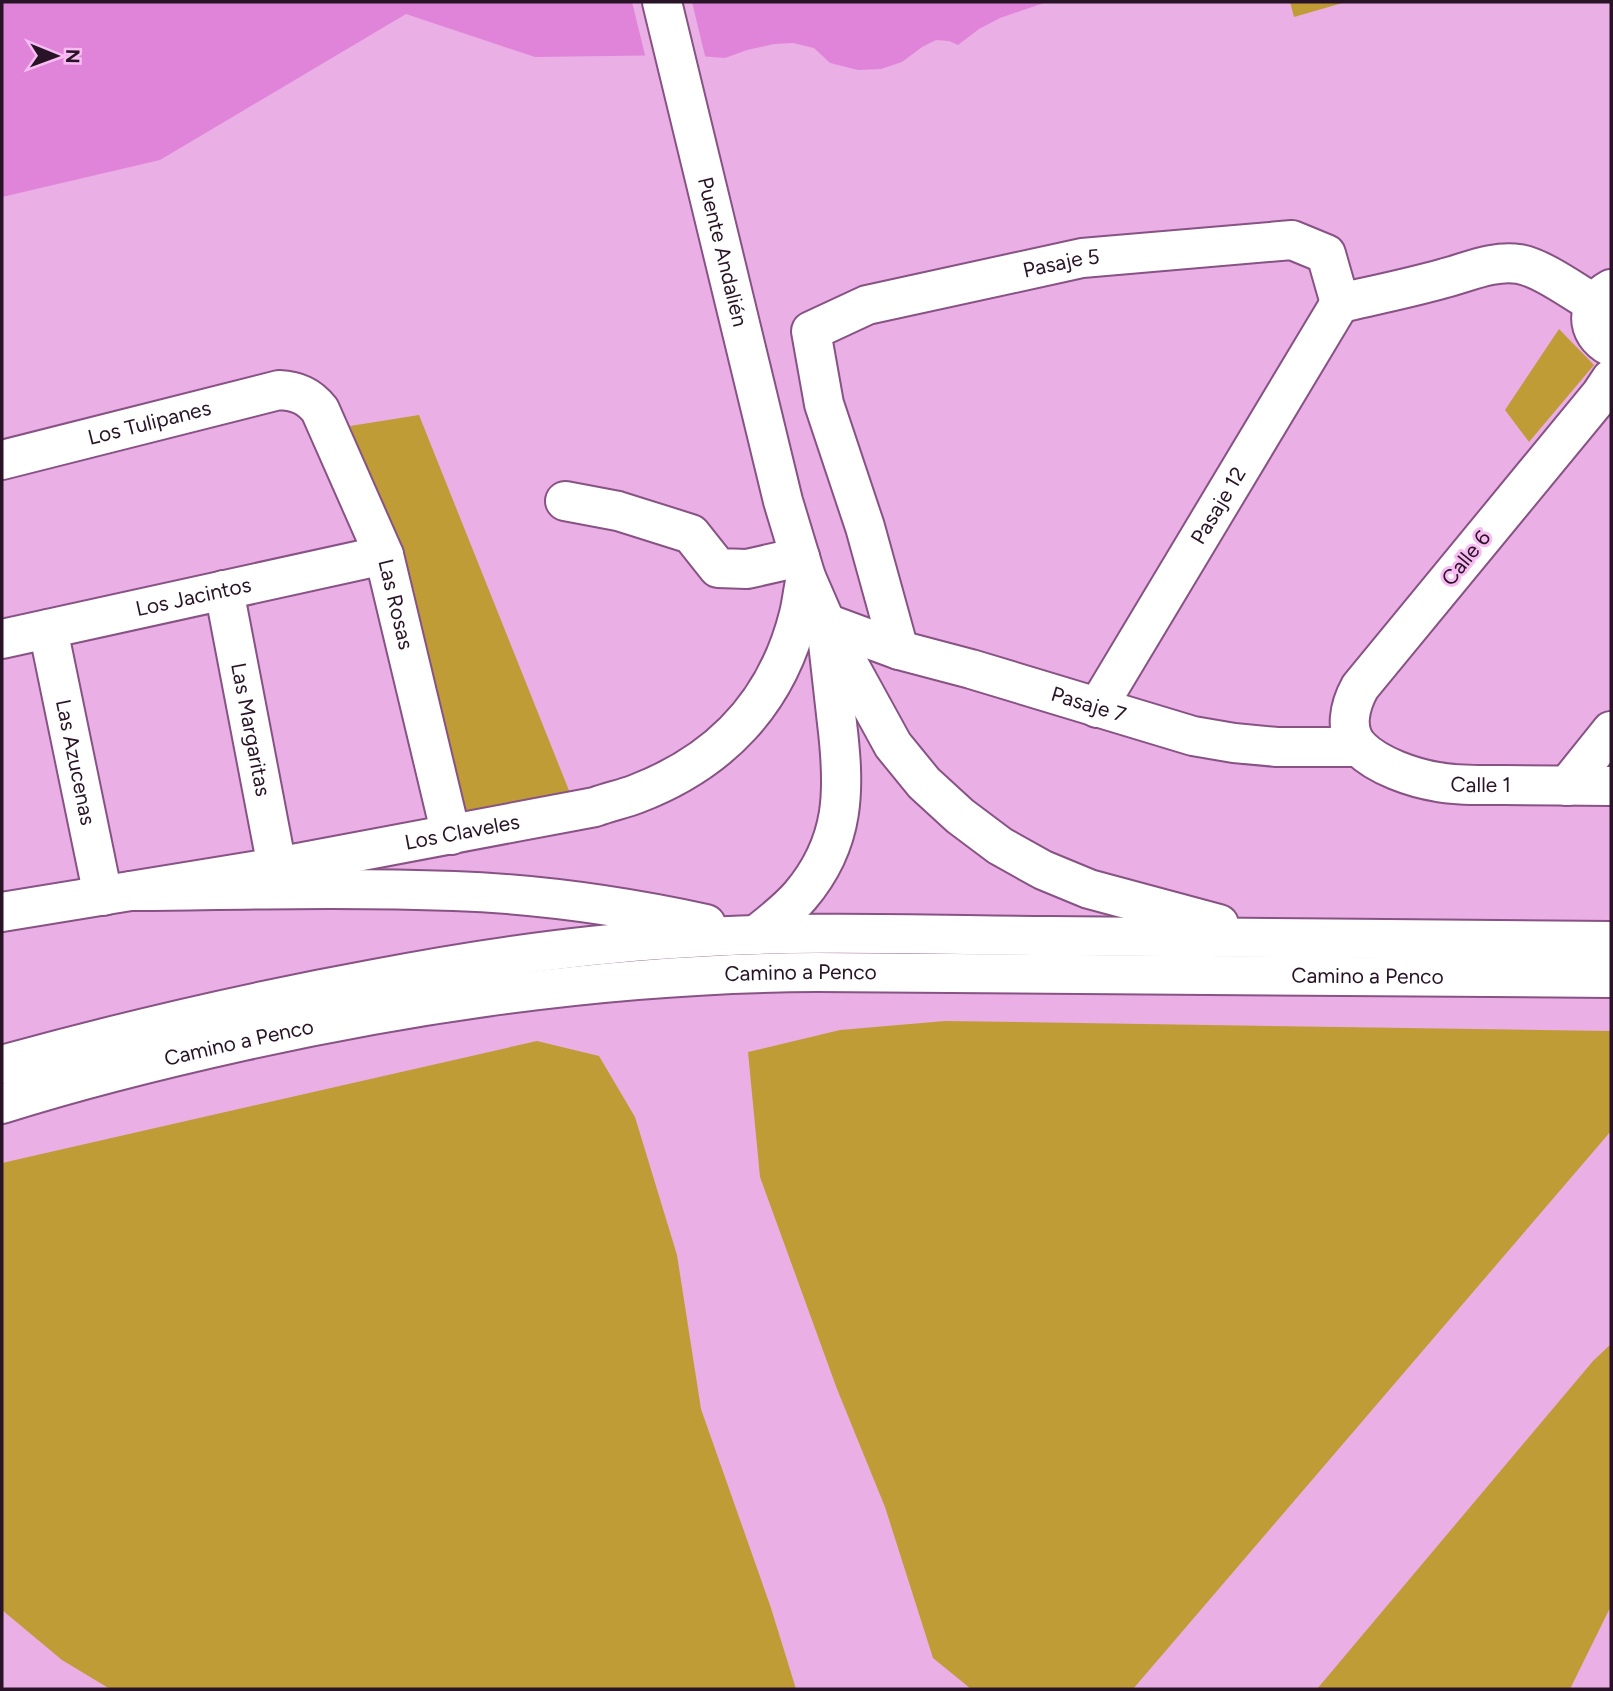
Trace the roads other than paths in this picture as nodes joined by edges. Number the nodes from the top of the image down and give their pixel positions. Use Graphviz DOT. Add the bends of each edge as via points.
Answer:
graph roads {
  1 [pos="662,2"];
  2 [pos="1603,296"];
  3 [pos="1340,303"];
  4 [pos="1611,347"];
  5 [pos="1611,379"];
  6 [pos="298,393"];
  7 [pos="2,460"];
  8 [pos="565,501"];
  9 [pos="384,555"];
  10 [pos="803,567"];
  11 [pos="224,590"];
  12 [pos="826,624"];
  13 [pos="48,629"];
  14 [pos="2,639"];
  15 [pos="899,650"];
  16 [pos="1097,708"];
  17 [pos="1611,731"];
  18 [pos="1359,747"];
  19 [pos="1567,786"];
  20 [pos="1611,786"];
  21 [pos="451,835"];
  22 [pos="277,867"];
  23 [pos="117,893"];
  24 [pos="2,912"];
  25 [pos="756,935"];
  26 [pos="1268,938"];
  27 [pos="1611,941"];
  28 [pos="1611,978"];
  29 [pos="2,1065"];
  30 [pos="2,1104"];
  1 -- 10 [label="main road, Puente Andalién"];
  2 -- 3 [label="main road" via="1507,263"];
  2 -- 4 [label="main road" via="1591,324 1601,342"];
  3 -- 15 [label="main road, Pasaje 5" via="1326,254 1292,240 1082,258 867,305 811,331 824,404"];
  3 -- 16 [label="main road, Pasaje 12"];
  5 -- 18 [label="main road, Calle 6" via="1360,687 1350,715"];
  6 -- 7 [label="main road, Los Tulipanes" via="279,390"];
  6 -- 9 [label="main road, Las Rosas" via="320,410"];
  8 -- 10 [label="main road" via="618,510 691,534 718,568"];
  9 -- 11 [label="main road, Los Jacintos"];
  9 -- 21 [label="main road, Las Rosas"];
  10 -- 12 [label="main road, Puente Andalién"];
  10 -- 21 [label="main road, Los Claveles" via="799,614 774,679 737,730 697,764 635,794 595,807"];
  11 -- 13 [label="main road, Los Jacintos"];
  11 -- 22 [label="main road, Las Margaritas"];
  12 -- 15 [label="main road, Pasaje 7"];
  12 -- 25 [label="main road" via="842,762 839,820 817,873 799,897"];
  12 -- 26 [label="main road" via="893,745 925,783 1000,846 1088,888"];
  13 -- 14 [label="main road, Los Jacintos"];
  13 -- 23 [label="main road, Las Azucenas"];
  15 -- 16 [label="main road, Pasaje 7"];
  16 -- 18 [label="main road, Pasaje 7" via="1234,743"];
  17 -- 19 [label="main road"];
  18 -- 19 [label="main road, Calle 1" via="1399,771 1439,782"];
  19 -- 20 [label="main road, Calle 1"];
  21 -- 22 [label="main road, Los Claveles"];
  22 -- 23 [label="main road, Los Claveles"];
  23 -- 24 [label="main road, Los Claveles"];
  23 -- 25 [label="main road" via="350,890 518,895 657,914"];
  25 -- 26 [label="main road, Camino a Penco"];
  25 -- 29 [label="main road, Camino a Penco" via="611,944 434,968 188,1017"];
  26 -- 27 [label="main road, Camino a Penco"];
  28 -- 30 [label="main road, Camino a Penco" via="817,972 652,978 548,988 327,1023 198,1051"];
}
